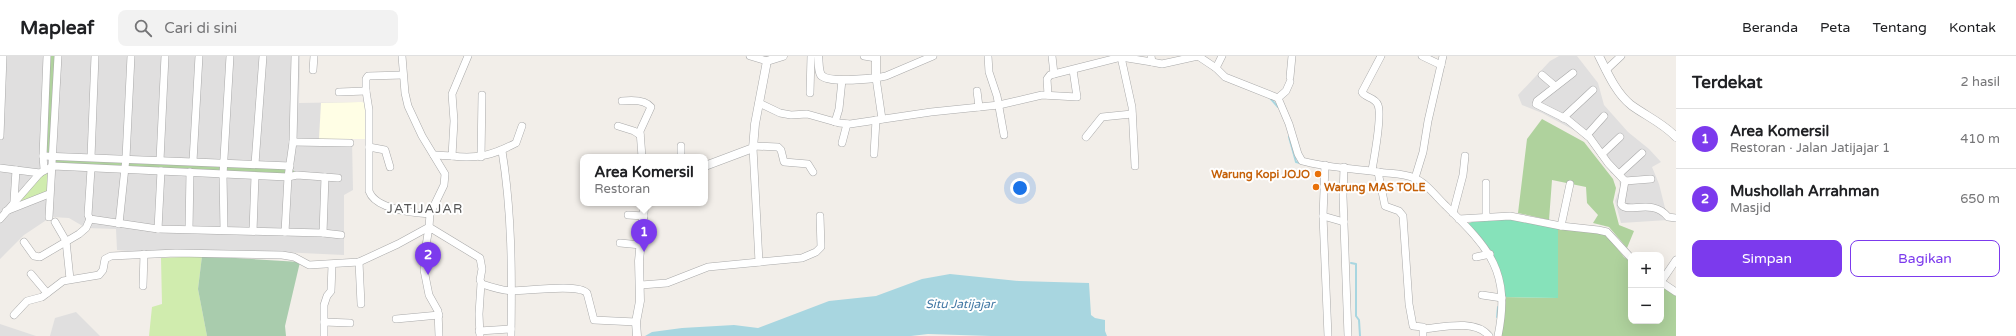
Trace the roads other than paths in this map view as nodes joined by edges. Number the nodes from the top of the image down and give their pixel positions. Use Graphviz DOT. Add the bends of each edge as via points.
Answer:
graph roads {
  1 [pos="4,56"];
  2 [pos="47,56"];
  3 [pos="58,56"];
  4 [pos="95,56"];
  5 [pos="131,56"];
  6 [pos="165,56"];
  7 [pos="199,56"];
  8 [pos="230,56"];
  9 [pos="262,56"];
  10 [pos="295,56"];
  11 [pos="314,56"];
  12 [pos="402,56"];
  13 [pos="468,56"];
  14 [pos="750,56"];
  15 [pos="783,56"];
  16 [pos="811,56"];
  17 [pos="818,56"];
  18 [pos="864,56"];
  19 [pos="933,56"];
  20 [pos="988,56"];
  21 [pos="1052,56"];
  22 [pos="1198,56"];
  23 [pos="1222,56"];
  24 [pos="1292,56"];
  25 [pos="1381,56"];
  26 [pos="1422,56"];
  27 [pos="1443,56"];
  28 [pos="1599,56"];
  29 [pos="1620,56"];
  30 [pos="876,57"];
  31 [pos="1109,57"];
  32 [pos="1121,57"];
  33 [pos="1151,59"];
  34 [pos="767,61"];
  35 [pos="1441,65"];
  36 [pos="1216,68"];
  37 [pos="313,70"];
  38 [pos="1073,70"];
  39 [pos="1606,70"];
  40 [pos="1573,73"];
  41 [pos="1054,74"];
  42 [pos="1542,74"];
  43 [pos="403,75"];
  44 [pos="46,76"];
  45 [pos="57,76"];
  46 [pos="876,78"];
  47 [pos="842,80"];
  48 [pos="1555,86"];
  49 [pos="1593,90"];
  50 [pos="366,91"];
  51 [pos="977,91"];
  52 [pos="339,92"];
  53 [pos="810,93"];
  54 [pos="482,95"];
  55 [pos="1048,95"];
  56 [pos="1278,98"];
  57 [pos="622,100"];
  58 [pos="759,103"];
  59 [pos="999,105"];
  60 [pos="979,107"];
  61 [pos="1132,114"];
  62 [pos="1604,116"];
  63 [pos="1563,118"];
  64 [pos="879,119"];
  65 [pos="835,122"];
  66 [pos="847,124"];
  67 [pos="522,126"];
  68 [pos="618,126"];
  69 [pos="640,135"];
  70 [pos="1004,135"];
  71 [pos="1587,135"];
  72 [pos="0,136"];
  73 [pos="1620,136"];
  74 [pos="1086,137"];
  75 [pos="1676,137"];
  76 [pos="293,142"];
  77 [pos="350,143"];
  78 [pos="842,143"];
  79 [pos="681,146"];
  80 [pos="369,147"];
  81 [pos="753,147"];
  82 [pos="502,150"];
  83 [pos="1642,153"];
  84 [pos="642,154"];
  85 [pos="681,154"];
  86 [pos="874,154"];
  87 [pos="1602,154"];
  88 [pos="434,155"];
  89 [pos="43,156"];
  90 [pos="52,156"];
  91 [pos="452,156"];
  92 [pos="1465,156"];
  93 [pos="91,157"];
  94 [pos="482,157"];
  95 [pos="126,158"];
  96 [pos="160,160"];
  97 [pos="193,161"];
  98 [pos="224,162"];
  99 [pos="255,164"];
  100 [pos="708,165"];
  101 [pos="1325,165"];
  102 [pos="53,166"];
  103 [pos="290,166"];
  104 [pos="1135,166"];
  105 [pos="390,167"];
  106 [pos="1344,167"];
  107 [pos="0,168"];
  108 [pos="91,169"];
  109 [pos="124,169"];
  110 [pos="16,170"];
  111 [pos="42,171"];
  112 [pos="1375,171"];
  113 [pos="161,172"];
  114 [pos="190,172"];
  115 [pos="813,172"];
  116 [pos="1619,174"];
  117 [pos="223,175"];
  118 [pos="297,175"];
  119 [pos="255,176"];
  120 [pos="325,177"];
  121 [pos="288,178"];
  122 [pos="338,178"];
  123 [pos="1416,178"];
  124 [pos="1651,179"];
  125 [pos="1625,181"];
  126 [pos="1486,183"];
  127 [pos="1570,184"];
  128 [pos="49,194"];
  129 [pos="14,201"];
  130 [pos="645,206"];
  131 [pos="6,211"];
  132 [pos="1454,213"];
  133 [pos="430,214"];
  134 [pos="628,216"];
  135 [pos="644,216"];
  136 [pos="820,216"];
  137 [pos="1323,216"];
  138 [pos="48,217"];
  139 [pos="1486,217"];
  140 [pos="1676,218"];
  141 [pos="0,219"];
  142 [pos="90,219"];
  143 [pos="1459,219"];
  144 [pos="55,222"];
  145 [pos="1344,222"];
  146 [pos="119,224"];
  147 [pos="429,226"];
  148 [pos="1561,226"];
  149 [pos="158,229"];
  150 [pos="189,229"];
  151 [pos="224,230"];
  152 [pos="253,231"];
  153 [pos="285,232"];
  154 [pos="323,233"];
  155 [pos="341,234"];
  156 [pos="66,241"];
  157 [pos="24,242"];
  158 [pos="620,243"];
  159 [pos="641,245"];
  160 [pos="144,254"];
  161 [pos="1488,254"];
  162 [pos="1628,255"];
  163 [pos="1476,257"];
  164 [pos="1676,260"];
  165 [pos="359,262"];
  166 [pos="759,262"];
  167 [pos="332,265"];
  168 [pos="30,274"];
  169 [pos="1664,278"];
  170 [pos="70,279"];
  171 [pos="481,283"];
  172 [pos="1664,284"];
  173 [pos="143,286"];
  174 [pos="641,286"];
  175 [pos="512,291"];
  176 [pos="1676,292"];
  177 [pos="48,293"];
  178 [pos="1482,295"];
  179 [pos="1501,298"];
  180 [pos="361,304"];
  181 [pos="14,315"];
  182 [pos="438,315"];
  183 [pos="396,320"];
  184 [pos="324,322"];
  185 [pos="636,322"];
  186 [pos="350,323"];
  187 [pos="1423,332"];
  188 [pos="479,333"];
  189 [pos="511,333"];
  190 [pos="324,336"];
  191 [pos="439,336"];
  192 [pos="637,336"];
  193 [pos="1328,336"];
  194 [pos="1348,336"];
  195 [pos="1489,336"];
  196 [pos="1498,336"];
  1 -- 72 [label="street"];
  2 -- 44 [label="street"];
  3 -- 45 [label="street"];
  4 -- 93 [label="street"];
  5 -- 95 [label="street"];
  6 -- 96 [label="street"];
  7 -- 97 [label="street"];
  8 -- 98 [label="street"];
  9 -- 99 [label="street"];
  10 -- 76 [label="street"];
  11 -- 37 [label="street"];
  12 -- 43 [label="street"];
  13 -- 91 [label="street" via="452,94"];
  14 -- 34 [label="street"];
  15 -- 34 [label="street"];
  16 -- 53 [label="street"];
  17 -- 47 [label="street" via="823,76"];
  18 -- 30 [label="street"];
  19 -- 46 [label="street"];
  20 -- 59 [label="street" via="989,72"];
  21 -- 41 [label="street"];
  22 -- 33 [label="street" via="1162,64"];
  22 -- 36 [label="street"];
  23 -- 36 [label="street"];
  24 -- 56 [label="street" via="1290,80 1286,90"];
  25 -- 112 [label="street" via="1362,92 1376,102 1379,108"];
  26 -- 35 [label="street"];
  27 -- 35 [label="street"];
  28 -- 39 [label="street"];
  29 -- 39 [label="street"];
  30 -- 46 [label="street"];
  31 -- 32 [label="street"];
  31 -- 38 [label="street"];
  32 -- 33 [label="street"];
  32 -- 61 [label="street"];
  34 -- 58 [label="street"];
  35 -- 123 [label="street"];
  36 -- 56 [label="street" via="1224,77"];
  38 -- 41 [label="street"];
  38 -- 55 [label="street" via="1077,97"];
  39 -- 75 [label="street" via="1630,104 1666,127"];
  40 -- 48 [label="street"];
  41 -- 55 [label="street" via="1047,79"];
  42 -- 48 [label="street"];
  43 -- 50 [label="street" via="368,76"];
  43 -- 88 [label="street" via="408,106"];
  44 -- 45 [label="street"];
  44 -- 89 [label="street"];
  45 -- 90 [label="street"];
  46 -- 47 [label="street"];
  46 -- 64 [label="street"];
  47 -- 65 [label="street"];
  48 -- 63 [label="street" via="1536,104"];
  49 -- 63 [label="street"];
  50 -- 52 [label="street"];
  50 -- 80 [label="street"];
  51 -- 60 [label="street"];
  54 -- 94 [label="street"];
  55 -- 59 [label="street"];
  56 -- 101 [label="street" via="1302,161"];
  57 -- 69 [label="street" via="639,101 650,105"];
  58 -- 65 [label="street" via="780,113 808,114"];
  58 -- 81 [label="street"];
  59 -- 60 [label="street"];
  59 -- 70 [label="street"];
  60 -- 64 [label="street"];
  61 -- 74 [label="street" via="1102,117"];
  61 -- 104 [label="street"];
  62 -- 71 [label="street"];
  63 -- 71 [label="street"];
  64 -- 66 [label="street"];
  64 -- 86 [label="street"];
  65 -- 66 [label="street"];
  66 -- 78 [label="street"];
  67 -- 82 [label="street" via="516,143"];
  68 -- 69 [label="street"];
  69 -- 84 [label="street"];
  71 -- 87 [label="street"];
  73 -- 87 [label="street"];
  76 -- 77 [label="street"];
  76 -- 103 [label="street"];
  79 -- 85 [label="street"];
  80 -- 105 [label="street" via="385,150"];
  80 -- 133 [label="street" via="369,191 373,199 380,204 398,209"];
  81 -- 100 [label="street"];
  81 -- 115 [label="street" via="778,147 784,162 808,164"];
  81 -- 166 [label="street"];
  82 -- 94 [label="street"];
  82 -- 175 [label="street" via="509,216"];
  83 -- 116 [label="street"];
  87 -- 116 [label="street"];
  88 -- 91 [label="street"];
  88 -- 133 [label="street" via="445,180"];
  89 -- 90 [label="street"];
  89 -- 111 [label="street"];
  90 -- 93 [label="street"];
  90 -- 102 [label="street"];
  91 -- 94 [label="street"];
  92 -- 132 [label="street"];
  93 -- 95 [label="street"];
  95 -- 96 [label="street"];
  95 -- 109 [label="street"];
  96 -- 97 [label="street"];
  97 -- 98 [label="street"];
  98 -- 99 [label="street"];
  98 -- 117 [label="street"];
  99 -- 103 [label="street"];
  101 -- 106 [label="street"];
  101 -- 137 [label="street"];
  102 -- 108 [label="street"];
  102 -- 111 [label="street"];
  102 -- 128 [label="street"];
  103 -- 118 [label="street"];
  103 -- 121 [label="street"];
  106 -- 112 [label="street"];
  106 -- 145 [label="street"];
  107 -- 110 [label="street"];
  108 -- 109 [label="street"];
  108 -- 142 [label="street" via="88,215"];
  109 -- 113 [label="street"];
  109 -- 146 [label="street"];
  110 -- 111 [label="street"];
  110 -- 129 [label="street"];
  111 -- 129 [label="street"];
  112 -- 123 [label="street"];
  112 -- 187 [label="street" via="1385,206 1399,211 1403,216 1409,304 1413,326 1423,326"];
  113 -- 114 [label="street"];
  113 -- 149 [label="street"];
  114 -- 117 [label="street"];
  114 -- 150 [label="street"];
  116 -- 125 [label="street"];
  117 -- 119 [label="street"];
  117 -- 151 [label="street"];
  118 -- 120 [label="street"];
  118 -- 121 [label="street"];
  119 -- 121 [label="street"];
  119 -- 152 [label="street"];
  120 -- 122 [label="street"];
  120 -- 154 [label="street"];
  121 -- 153 [label="street"];
  123 -- 132 [label="street"];
  124 -- 125 [label="street"];
  125 -- 140 [label="street" via="1621,204 1624,208 1649,206 1661,209 1668,217"];
  126 -- 139 [label="street"];
  127 -- 148 [label="street"];
  128 -- 131 [label="street"];
  128 -- 138 [label="street"];
  129 -- 131 [label="street"];
  130 -- 135 [label="street"];
  131 -- 141 [label="street"];
  132 -- 143 [label="street"];
  133 -- 147 [label="street"];
  134 -- 135 [label="street"];
  135 -- 159 [label="street"];
  136 -- 166 [label="street" via="821,247 818,251 802,258"];
  137 -- 145 [label="street"];
  137 -- 193 [label="street"];
  139 -- 143 [label="street"];
  139 -- 148 [label="street" via="1510,216"];
  142 -- 146 [label="street"];
  142 -- 156 [label="street" via="86,228"];
  143 -- 161 [label="street" via="1477,236"];
  144 -- 156 [label="street"];
  145 -- 194 [label="street"];
  146 -- 149 [label="street"];
  147 -- 165 [label="street"];
  147 -- 171 [label="street" via="480,258"];
  147 -- 182 [label="street" via="424,270 429,295"];
  148 -- 162 [label="street" via="1606,232"];
  149 -- 150 [label="street"];
  150 -- 151 [label="street"];
  151 -- 152 [label="street"];
  152 -- 153 [label="street"];
  153 -- 154 [label="street"];
  154 -- 155 [label="street"];
  156 -- 157 [label="street" via="38,257 34,256"];
  156 -- 170 [label="street"];
  158 -- 159 [label="street"];
  159 -- 174 [label="street"];
  160 -- 167 [label="street" via="282,255 294,257 309,266"];
  160 -- 170 [label="street" via="109,256 96,277"];
  160 -- 173 [label="street"];
  161 -- 163 [label="street"];
  161 -- 179 [label="street" via="1495,262"];
  164 -- 169 [label="street"];
  165 -- 167 [label="street"];
  165 -- 180 [label="street"];
  166 -- 174 [label="street" via="708,267 667,282"];
  167 -- 184 [label="street" via="332,289 324,305"];
  168 -- 177 [label="street"];
  170 -- 177 [label="street" via="63,281"];
  171 -- 175 [label="street"];
  171 -- 188 [label="street"];
  172 -- 176 [label="street"];
  174 -- 185 [label="street"];
  175 -- 185 [label="street" via="555,288 583,290 587,293 594,320"];
  175 -- 189 [label="street"];
  177 -- 181 [label="street" via="27,301"];
  178 -- 179 [label="street"];
  179 -- 196 [label="street" via="1502,314"];
  182 -- 183 [label="street"];
  182 -- 191 [label="street"];
  184 -- 186 [label="street"];
  184 -- 190 [label="street"];
  185 -- 192 [label="street"];
  187 -- 195 [label="street" via="1461,326 1485,330"];
  188 -- 189 [label="street"];
}
